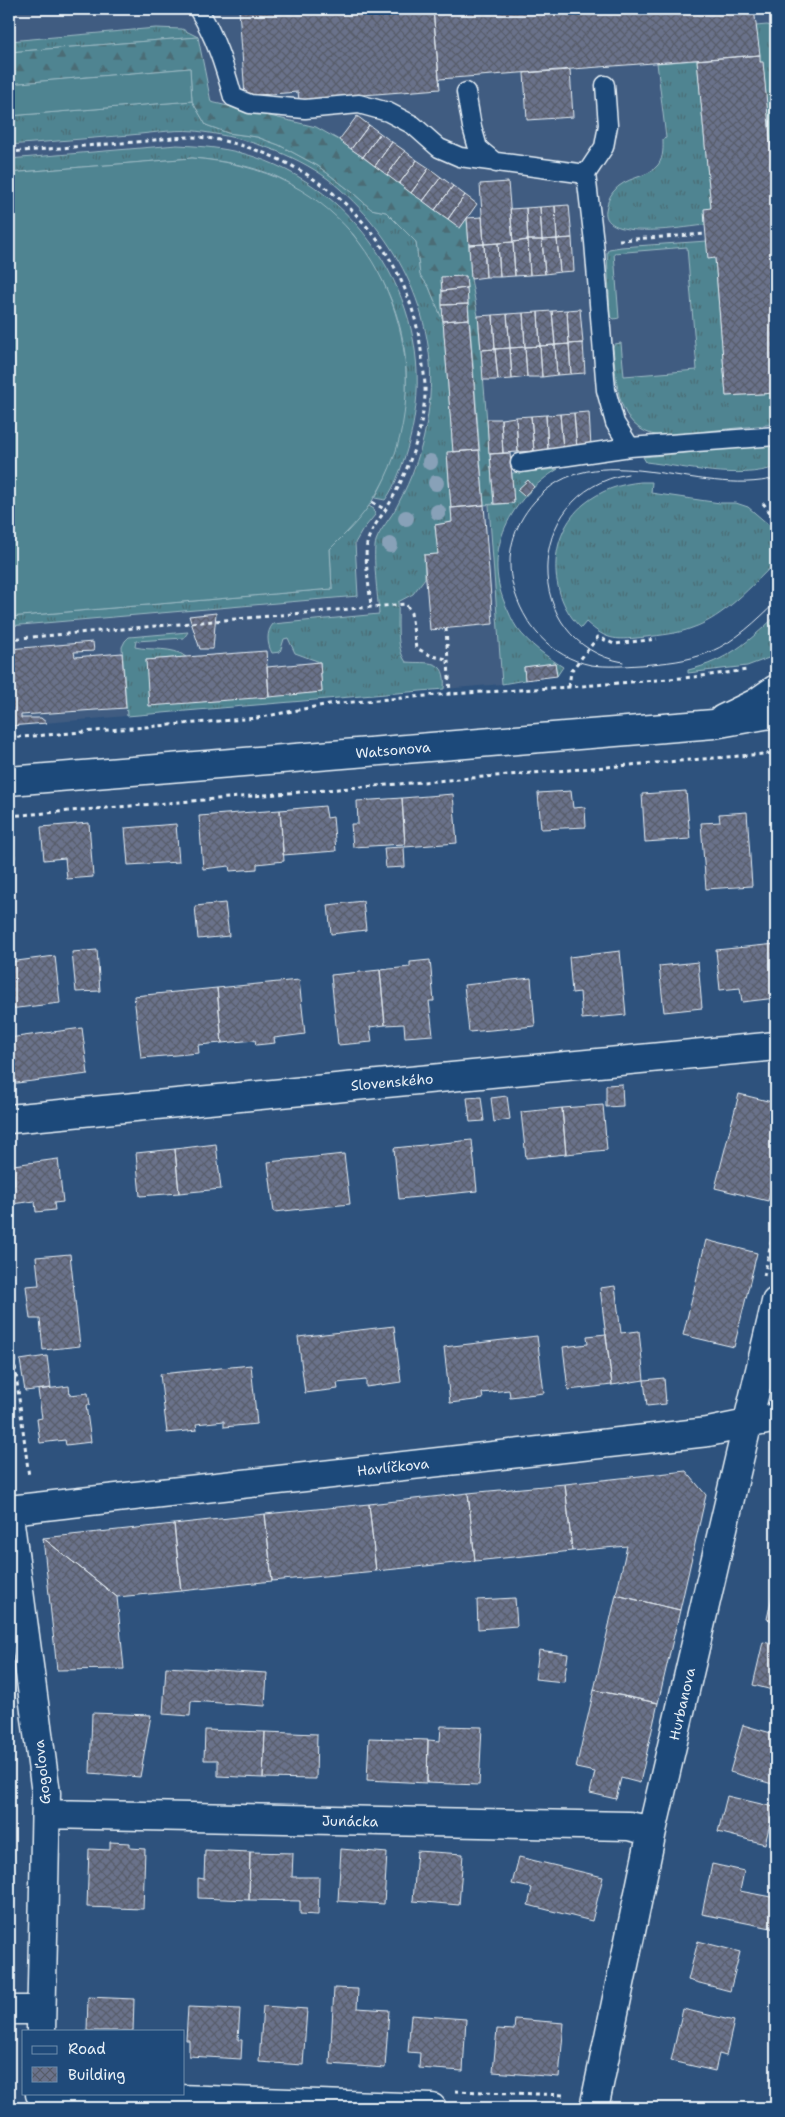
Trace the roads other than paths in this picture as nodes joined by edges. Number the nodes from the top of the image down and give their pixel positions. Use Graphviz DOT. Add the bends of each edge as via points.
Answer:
graph roads {
  1 [pos="198,9"];
  2 [pos="605,85"];
  3 [pos="466,92"];
  4 [pos="496,163"];
  5 [pos="586,174"];
  6 [pos="776,436"];
  7 [pos="630,447"];
  8 [pos="520,463"];
  9 [pos="776,689"];
  10 [pos="776,713"];
  11 [pos="714,724"];
  12 [pos="9,782"];
  13 [pos="776,1046"];
  14 [pos="9,1119"];
  15 [pos="776,1302"];
  16 [pos="776,1418"];
  17 [pos="748,1424"];
  18 [pos="9,1510"];
  19 [pos="9,1516"];
  20 [pos="47,1814"];
  21 [pos="652,1831"];
  22 [pos="9,2010"];
  23 [pos="41,2020"];
  24 [pos="40,2094"];
  25 [pos="40,2108"];
  26 [pos="432,2108"];
  27 [pos="594,2108"];
  1 -- 4 [label="lane" via="219,51 232,97 250,104 305,109 359,104 388,112 413,125 439,148 460,157"];
  2 -- 5 [label="lane" via="608,125 604,147"];
  3 -- 4 [label="lane" via="478,148"];
  4 -- 5 [label="lane"];
  5 -- 7 [label="lane" via="606,390 615,423"];
  6 -- 7 [label="lane"];
  7 -- 8 [label="lane"];
  9 -- 11 [label="street"];
  10 -- 11 [label="street, Watsonova"];
  11 -- 12 [label="street, Watsonova"];
  13 -- 14 [label="street, Slovenského"];
  15 -- 17 [label="street, Hurbanova"];
  16 -- 17 [label="street, Havlíčkova"];
  17 -- 18 [label="street, Havlíčkova" via="708,1432"];
  17 -- 21 [label="street, Hurbanova"];
  19 -- 20 [label="street, Gogoľova"];
  20 -- 21 [label="street, Junácka" via="629,1826"];
  20 -- 23 [label="street, Gogoľova"];
  21 -- 27 [label="street, Hurbanova"];
  22 -- 23 [label="street"];
  24 -- 25 [label="street"];
  24 -- 26 [label="street"];
}
